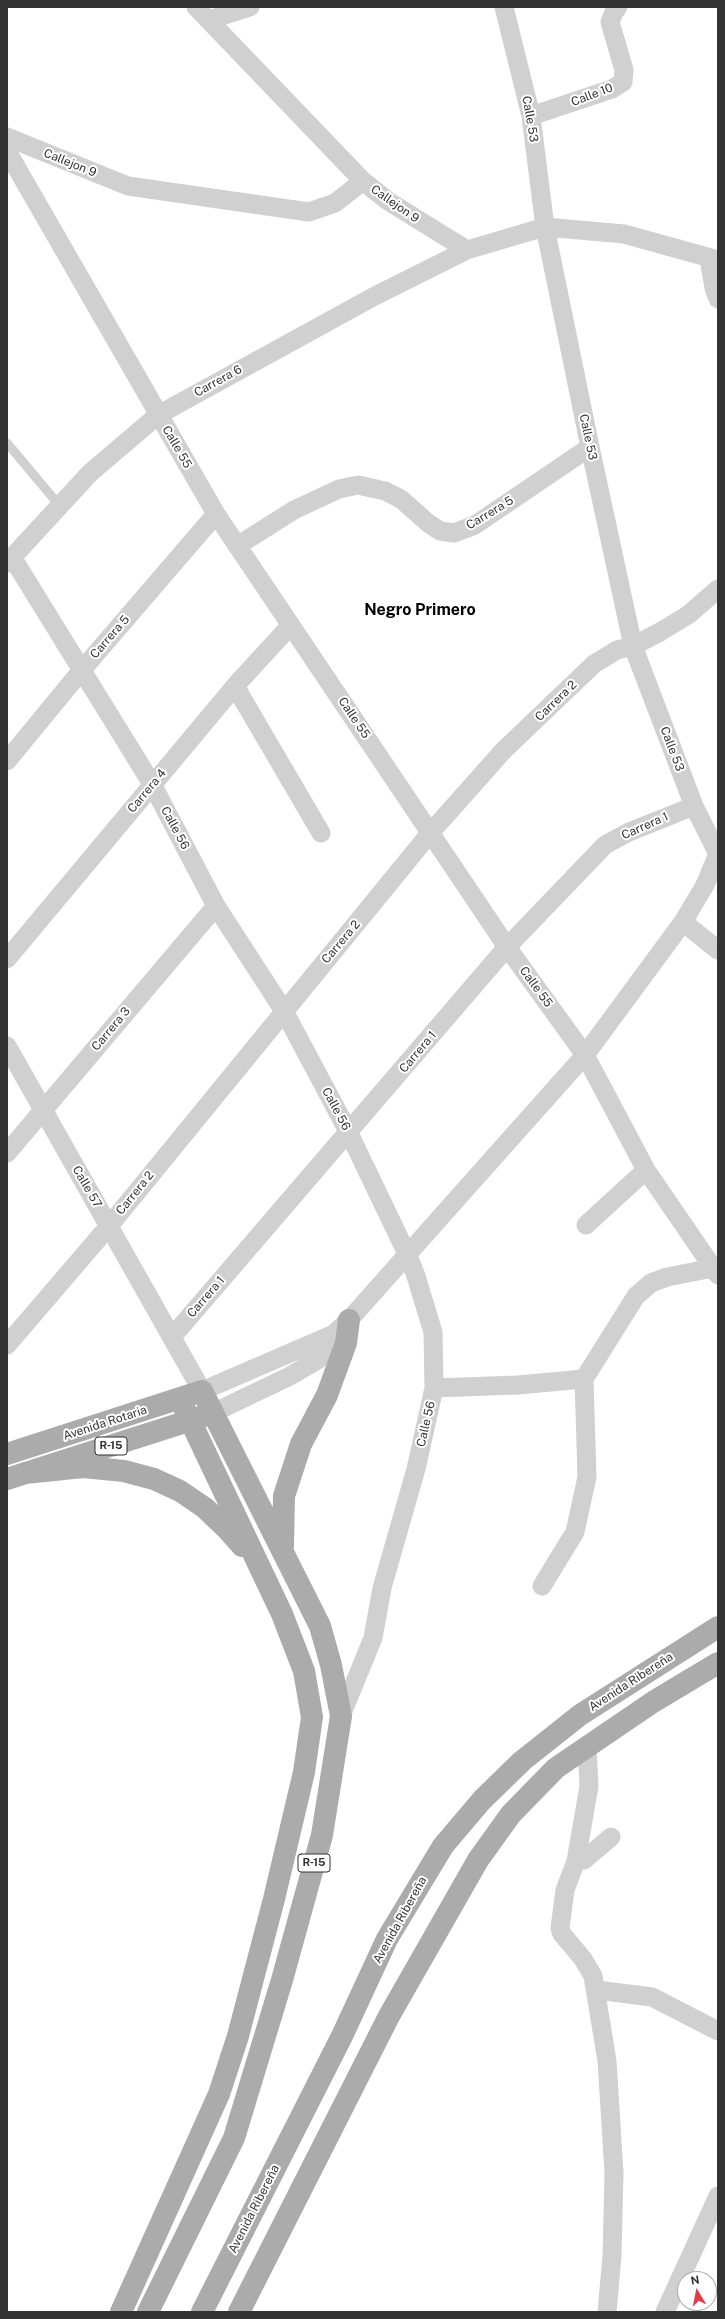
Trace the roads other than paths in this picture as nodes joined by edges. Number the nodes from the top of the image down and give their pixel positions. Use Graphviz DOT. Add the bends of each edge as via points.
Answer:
graph roads {
  1 [pos="196,7"];
  2 [pos="250,7"];
  3 [pos="504,7"];
  4 [pos="618,7"];
  5 [pos="209,20"];
  6 [pos="531,116"];
  7 [pos="7,137"];
  8 [pos="7,151"];
  9 [pos="363,181"];
  10 [pos="545,227"];
  11 [pos="467,250"];
  12 [pos="714,259"];
  13 [pos="718,299"];
  14 [pos="158,415"];
  15 [pos="7,443"];
  16 [pos="590,447"];
  17 [pos="59,505"];
  18 [pos="216,514"];
  19 [pos="237,546"];
  20 [pos="9,560"];
  21 [pos="718,589"];
  22 [pos="291,625"];
  23 [pos="633,646"];
  24 [pos="81,671"];
  25 [pos="235,686"];
  26 [pos="7,761"];
  27 [pos="152,784"];
  28 [pos="694,806"];
  29 [pos="431,832"];
  30 [pos="321,833"];
  31 [pos="718,854"];
  32 [pos="712,889"];
  33 [pos="216,906"];
  34 [pos="683,922"];
  35 [pos="508,947"];
  36 [pos="718,950"];
  37 [pos="7,959"];
  38 [pos="284,1011"];
  39 [pos="7,1046"];
  40 [pos="585,1055"];
  41 [pos="43,1110"];
  42 [pos="349,1133"];
  43 [pos="7,1153"];
  44 [pos="646,1170"];
  45 [pos="586,1225"];
  46 [pos="109,1226"];
  47 [pos="407,1254"];
  48 [pos="716,1270"];
  49 [pos="342,1327"];
  50 [pos="172,1337"];
  51 [pos="7,1345"];
  52 [pos="584,1379"];
  53 [pos="434,1388"];
  54 [pos="202,1391"];
  55 [pos="180,1399"];
  56 [pos="215,1412"];
  57 [pos="190,1421"];
  58 [pos="7,1454"];
  59 [pos="16,1476"];
  60 [pos="283,1553"];
  61 [pos="264,1575"];
  62 [pos="542,1586"];
  63 [pos="718,1627"];
  64 [pos="718,1664"];
  65 [pos="341,1716"];
  66 [pos="587,1747"];
  67 [pos="611,1837"];
  68 [pos="576,1861"];
  69 [pos="597,1990"];
  70 [pos="718,2031"];
  71 [pos="718,2196"];
  72 [pos="122,2312"];
  73 [pos="148,2312"];
  74 [pos="202,2312"];
  75 [pos="239,2312"];
  76 [pos="607,2312"];
  77 [pos="665,2312"];
  1 -- 5 [label="street"];
  2 -- 5 [label="street"];
  3 -- 6 [label="street, Calle 53"];
  4 -- 6 [label="street, Calle 10" via="610,22 624,70 623,82 612,89"];
  5 -- 9 [label="street"];
  6 -- 10 [label="street, Calle 53"];
  7 -- 9 [label="street, Callejon 9" via="128,186 310,212 335,203"];
  8 -- 14 [label="street, Calle 55"];
  9 -- 11 [label="street, Callejon 9" via="388,201"];
  10 -- 11 [label="street"];
  10 -- 12 [label="street" via="624,234"];
  10 -- 16 [label="street, Calle 53"];
  11 -- 14 [label="street, Carrera 6" via="372,297"];
  12 -- 13 [label="street" via="714,288"];
  14 -- 17 [label="street, Carrera 6" via="90,473"];
  14 -- 18 [label="street, Calle 55"];
  15 -- 17 [label="lane"];
  16 -- 19 [label="street, Carrera 5" via="475,525 454,533 440,530 428,523 385,491 358,485 339,489 294,510"];
  16 -- 23 [label="street, Calle 53"];
  17 -- 20 [label="street, Carrera 6"];
  18 -- 19 [label="street, Calle 55"];
  18 -- 24 [label="street, Carrera 5"];
  19 -- 22 [label="street, Calle 55"];
  20 -- 24 [label="street, Calle 56"];
  21 -- 23 [label="street, Carrera 2" via="688,615"];
  22 -- 25 [label="street, Carrera 4"];
  22 -- 29 [label="street, Calle 55"];
  23 -- 28 [label="street, Calle 53"];
  23 -- 29 [label="street, Carrera 2" via="617,650 594,664 503,751"];
  24 -- 26 [label="street, Carrera 5"];
  24 -- 27 [label="street, Calle 56"];
  25 -- 27 [label="street, Carrera 4"];
  25 -- 30 [label="street"];
  27 -- 33 [label="street, Calle 56"];
  27 -- 37 [label="street, Carrera 4"];
  28 -- 31 [label="street, Calle 53"];
  28 -- 35 [label="street, Carrera 1" via="629,832 605,845"];
  29 -- 35 [label="street, Calle 55"];
  29 -- 38 [label="street, Carrera 2"];
  31 -- 32 [label="street"];
  32 -- 34 [label="street"];
  33 -- 38 [label="street, Calle 56"];
  33 -- 41 [label="street, Carrera 3"];
  34 -- 36 [label="street"];
  34 -- 40 [label="street"];
  35 -- 40 [label="street, Calle 55"];
  35 -- 42 [label="street, Carrera 1"];
  38 -- 42 [label="street, Calle 56"];
  38 -- 46 [label="street, Carrera 2"];
  39 -- 41 [label="street, Calle 57"];
  40 -- 44 [label="street, Calle 55"];
  40 -- 47 [label="street"];
  41 -- 43 [label="street, Carrera 3"];
  41 -- 46 [label="street, Calle 57"];
  42 -- 47 [label="street, Calle 56"];
  42 -- 50 [label="street, Carrera 1"];
  44 -- 45 [label="street"];
  44 -- 48 [label="street, Calle 55"];
  46 -- 50 [label="street, Calle 57"];
  46 -- 51 [label="street, Carrera 2"];
  47 -- 49 [label="street"];
  47 -- 53 [label="street, Calle 56" via="433,1332"];
  48 -- 52 [label="street" via="667,1277 651,1283 636,1296"];
  49 -- 54 [label="street"];
  49 -- 56 [label="street" via="319,1359"];
  49 -- 60 [label="main road" via="346,1343 327,1395 301,1444 284,1496"];
  50 -- 54 [label="street, Calle 57"];
  52 -- 53 [label="street" via="518,1386"];
  52 -- 62 [label="street" via="587,1477 575,1532"];
  53 -- 65 [label="street, Calle 56" via="416,1469 382,1588 373,1638"];
  54 -- 55 [label="main road, Avenida Rotaria / R-15"];
  54 -- 56 [label="main road, R-15"];
  55 -- 57 [label="main road, R-15"];
  55 -- 58 [label="main road, Avenida Rotaria / R-15"];
  56 -- 57 [label="main road, Avenida Rotaria / R-15"];
  56 -- 60 [label="main road, R-15"];
  57 -- 59 [label="main road, Avenida Rotaria / R-15"];
  57 -- 61 [label="main road, R-15"];
  59 -- 61 [label="main road" via="83,1467 154,1479 180,1491 205,1508 227,1529"];
  60 -- 65 [label="main road, R-15" via="320,1626"];
  61 -- 72 [label="main road, R-15" via="304,1671 312,1717 304,1772 238,2036 219,2094"];
  63 -- 74 [label="main road, Avenida Ribereña" via="580,1715 528,1756 482,1800 443,1846 387,1939 342,2036"];
  64 -- 66 [label="main road" via="653,1702"];
  65 -- 73 [label="main road, R-15" via="322,1835 282,1980 234,2138"];
  66 -- 68 [label="street" via="589,1786"];
  66 -- 75 [label="main road" via="556,1768 516,1809 478,1860 389,2016"];
  67 -- 68 [label="street" via="584,1860"];
  68 -- 69 [label="street" via="565,1890 560,1928 583,1959 593,1976"];
  69 -- 70 [label="street" via="652,1997"];
  69 -- 76 [label="street" via="607,2061 614,2174 612,2256"];
  71 -- 77 [label="street"];
}
